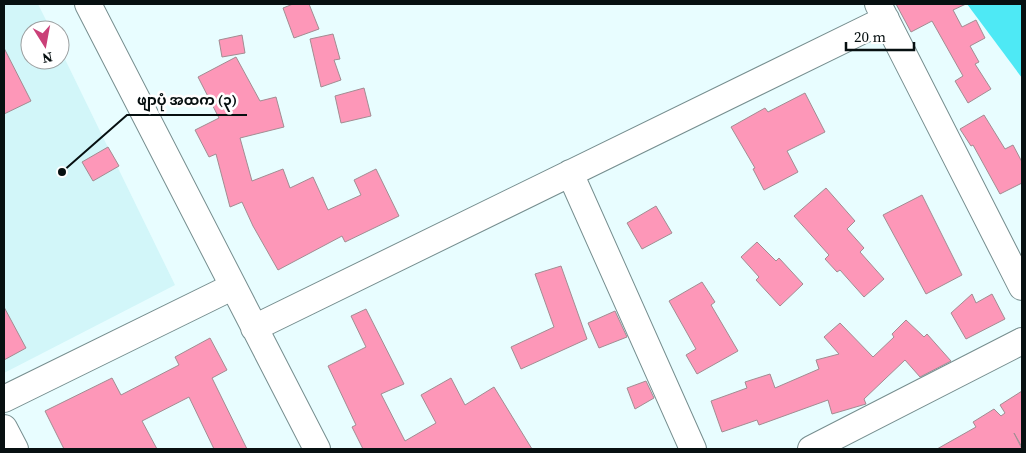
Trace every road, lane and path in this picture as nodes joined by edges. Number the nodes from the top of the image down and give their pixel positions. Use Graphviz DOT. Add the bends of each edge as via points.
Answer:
graph roads {
  1 [pos="88,4"];
  2 [pos="881,11"];
  3 [pos="570,173"];
  4 [pos="232,287"];
  5 [pos="1022,287"];
  6 [pos="254,328"];
  7 [pos="1022,341"];
  8 [pos="4,399"];
  9 [pos="4,428"];
  10 [pos="15,449"];
  11 [pos="317,449"];
  12 [pos="692,449"];
  13 [pos="810,449"];
  1 -- 4 [label="street"];
  2 -- 3 [label="street"];
  2 -- 5 [label="street"];
  3 -- 6 [label="street"];
  3 -- 12 [label="street"];
  4 -- 6 [label="street"];
  4 -- 8 [label="street"];
  6 -- 11 [label="street"];
  7 -- 13 [label="street"];
  9 -- 10 [label="street"];
}
